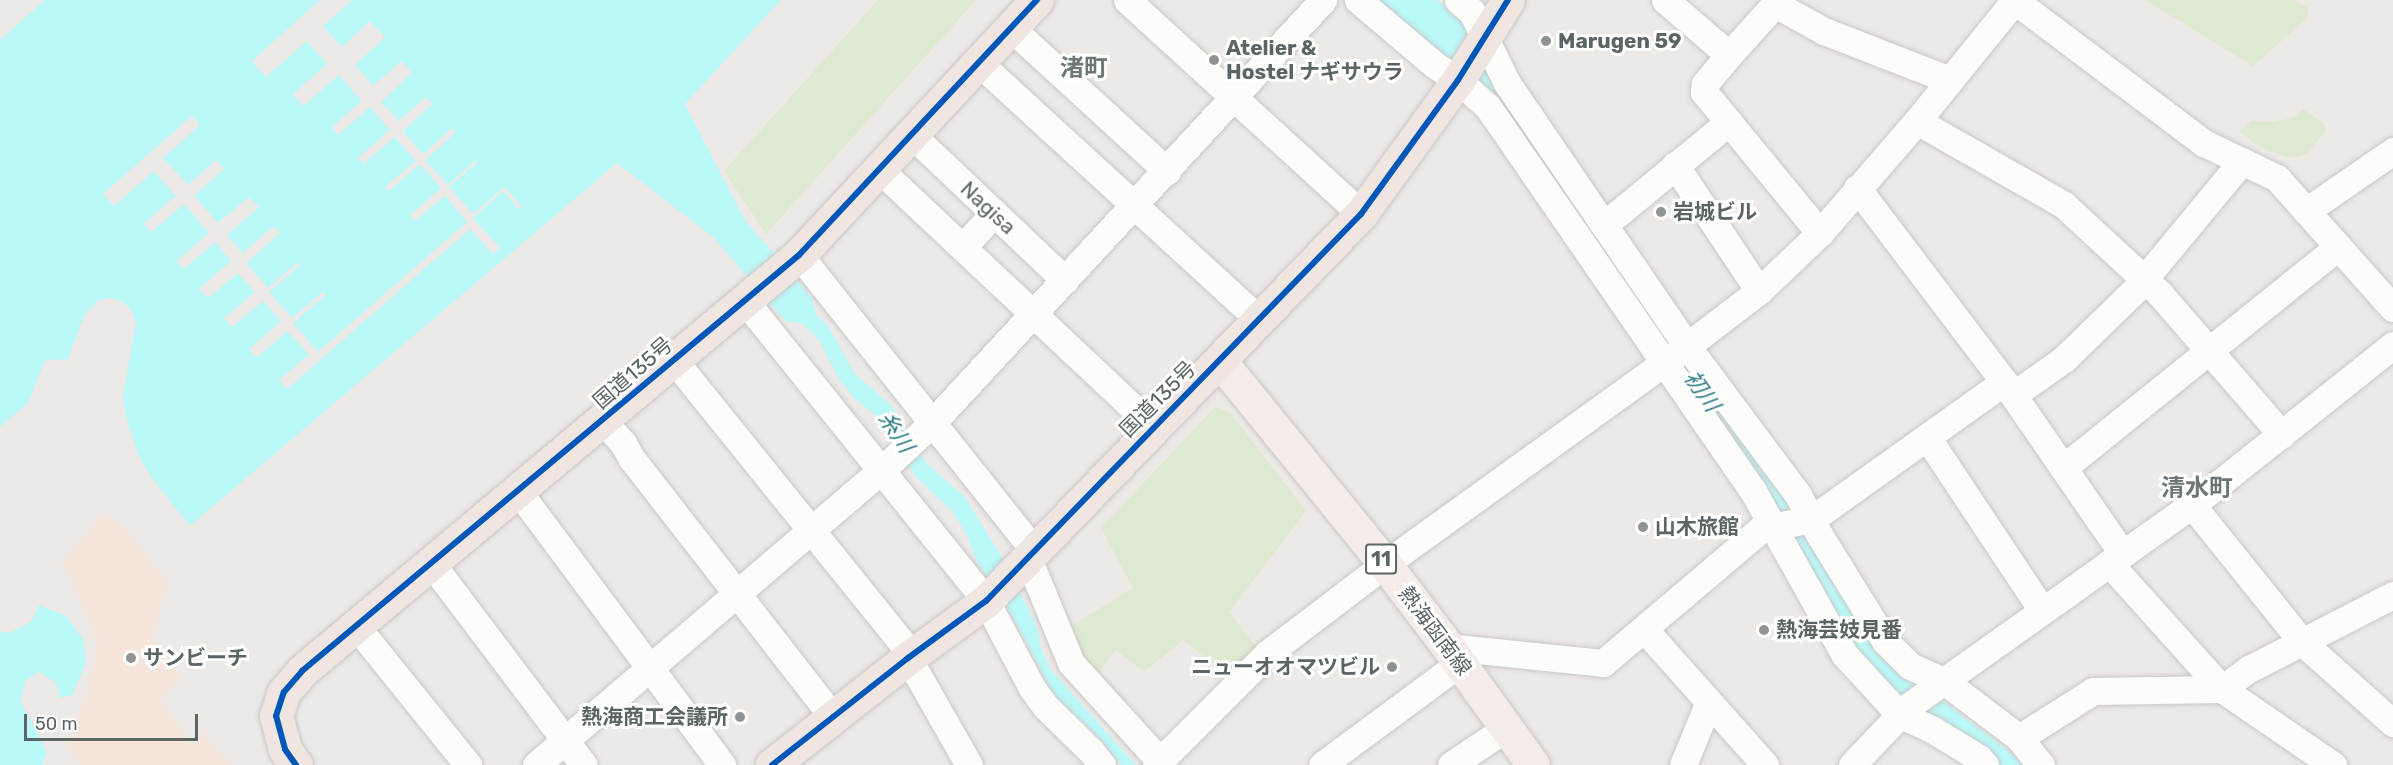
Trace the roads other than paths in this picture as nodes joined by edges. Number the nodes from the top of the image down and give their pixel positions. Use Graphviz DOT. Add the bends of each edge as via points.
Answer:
graph roads {
  1 [pos="1037,0"];
  2 [pos="1127,0"];
  3 [pos="1323,0"];
  4 [pos="1358,0"];
  5 [pos="1458,0"];
  6 [pos="1508,0"];
  7 [pos="1665,0"];
  8 [pos="2015,0"];
  9 [pos="1011,28"];
  10 [pos="1485,41"];
  11 [pos="1729,55"];
  12 [pos="979,63"];
  13 [pos="1447,73"];
  14 [pos="1950,80"];
  15 [pos="1234,97"];
  16 [pos="1917,121"];
  17 [pos="1729,122"];
  18 [pos="912,135"];
  19 [pos="2393,151"];
  20 [pos="2242,161"];
  21 [pos="1675,165"];
  22 [pos="880,170"];
  23 [pos="1167,171"];
  24 [pos="1857,188"];
  25 [pos="1134,206"];
  26 [pos="2306,211"];
  27 [pos="994,213"];
  28 [pos="1361,214"];
  29 [pos="1604,225"];
  30 [pos="1820,233"];
  31 [pos="963,247"];
  32 [pos="2338,247"];
  33 [pos="793,260"];
  34 [pos="1065,280"];
  35 [pos="2144,280"];
  36 [pos="1759,291"];
  37 [pos="749,297"];
  38 [pos="2393,308"];
  39 [pos="1034,313"];
  40 [pos="1258,319"];
  41 [pos="2393,345"];
  42 [pos="1688,346"];
  43 [pos="2209,351"];
  44 [pos="673,359"];
  45 [pos="1220,360"];
  46 [pos="1663,363"];
  47 [pos="2008,389"];
  48 [pos="603,421"];
  49 [pos="933,422"];
  50 [pos="1153,426"];
  51 [pos="2282,435"];
  52 [pos="1927,437"];
  53 [pos="883,468"];
  54 [pos="2064,468"];
  55 [pos="518,491"];
  56 [pos="2192,505"];
  57 [pos="1812,519"];
  58 [pos="1772,525"];
  59 [pos="811,530"];
  60 [pos="2116,558"];
  61 [pos="431,563"];
  62 [pos="1385,564"];
  63 [pos="1012,574"];
  64 [pos="735,593"];
  65 [pos="2393,596"];
  66 [pos="2042,610"];
  67 [pos="356,626"];
  68 [pos="1644,629"];
  69 [pos="2302,642"];
  70 [pos="1454,655"];
  71 [pos="910,657"];
  72 [pos="649,667"];
  73 [pos="1939,685"];
  74 [pos="2222,689"];
  75 [pos="1708,704"];
  76 [pos="1902,711"];
  77 [pos="833,717"];
  78 [pos="2393,723"];
  79 [pos="1506,728"];
  80 [pos="2019,738"];
  81 [pos="566,741"];
  82 [pos="1158,763"];
  83 [pos="296,765"];
  84 [pos="468,765"];
  85 [pos="536,765"];
  86 [pos="584,765"];
  87 [pos="722,765"];
  88 [pos="772,765"];
  89 [pos="969,765"];
  90 [pos="1102,765"];
  91 [pos="1322,765"];
  92 [pos="1451,765"];
  93 [pos="1533,765"];
  94 [pos="1683,765"];
  95 [pos="1765,765"];
  96 [pos="1852,765"];
  97 [pos="1985,765"];
  98 [pos="2041,765"];
  99 [pos="2333,765"];
  1 -- 9 [label="highway, 国道135号"];
  2 -- 15 [label="street"];
  3 -- 15 [label="street"];
  4 -- 13 [label="street"];
  5 -- 10 [label="street" via="1472,12"];
  6 -- 10 [label="highway, 国道135号"];
  7 -- 11 [label="street"];
  8 -- 14 [label="street"];
  8 -- 20 [label="street" via="2204,143"];
  9 -- 12 [label="highway, 国道135号"];
  9 -- 23 [label="street"];
  10 -- 13 [label="highway, 国道135号"];
  10 -- 29 [label="street"];
  11 -- 14 [label="street" via="1775,4 1824,31"];
  11 -- 17 [label="street" via="1705,84 1704,92"];
  12 -- 18 [label="highway, 国道135号"];
  12 -- 25 [label="street"];
  13 -- 28 [label="highway, 国道135号"];
  13 -- 46 [label="street" via="1488,107"];
  14 -- 16 [label="street"];
  15 -- 23 [label="street"];
  15 -- 28 [label="street"];
  16 -- 24 [label="street"];
  16 -- 35 [label="street" via="2064,205"];
  17 -- 21 [label="street"];
  17 -- 30 [label="street"];
  18 -- 22 [label="highway, 国道135号"];
  18 -- 27 [label="street, Nagisa"];
  19 -- 26 [label="street"];
  20 -- 26 [label="street" via="2277,178"];
  20 -- 35 [label="street"];
  21 -- 29 [label="street"];
  21 -- 36 [label="street"];
  22 -- 31 [label="street"];
  22 -- 33 [label="highway, 国道135号"];
  23 -- 25 [label="street"];
  24 -- 30 [label="street"];
  24 -- 47 [label="street"];
  25 -- 34 [label="street"];
  25 -- 40 [label="street"];
  26 -- 32 [label="street"];
  27 -- 31 [label="street"];
  27 -- 34 [label="street, Nagisa"];
  28 -- 40 [label="highway, 国道135号"];
  29 -- 42 [label="street"];
  30 -- 36 [label="street"];
  31 -- 39 [label="street"];
  32 -- 38 [label="street"];
  32 -- 43 [label="street"];
  33 -- 37 [label="highway, 国道135号"];
  33 -- 49 [label="street"];
  34 -- 39 [label="street"];
  35 -- 43 [label="street"];
  35 -- 47 [label="street" via="2064,359"];
  36 -- 42 [label="street"];
  37 -- 44 [label="highway, 国道135号"];
  37 -- 53 [label="street"];
  39 -- 49 [label="street"];
  39 -- 50 [label="street"];
  40 -- 45 [label="highway, 国道135号"];
  41 -- 51 [label="street"];
  42 -- 46 [label="street"];
  42 -- 57 [label="street"];
  43 -- 51 [label="street"];
  43 -- 54 [label="street"];
  44 -- 48 [label="highway, 国道135号"];
  44 -- 59 [label="street"];
  45 -- 50 [label="highway, 国道135号"];
  45 -- 62 [label="main road, 熱海函南線 / 11"];
  46 -- 58 [label="street" via="1753,491"];
  46 -- 62 [label="street"];
  47 -- 52 [label="street"];
  47 -- 54 [label="street"];
  48 -- 55 [label="highway, 国道135号"];
  48 -- 64 [label="street"];
  49 -- 53 [label="street"];
  49 -- 63 [label="street"];
  50 -- 63 [label="highway, 国道135号"];
  51 -- 56 [label="street"];
  52 -- 57 [label="street"];
  52 -- 66 [label="street"];
  53 -- 59 [label="street"];
  53 -- 63 [label="street"];
  54 -- 60 [label="street"];
  55 -- 61 [label="highway, 国道135号"];
  55 -- 72 [label="street"];
  56 -- 60 [label="street"];
  56 -- 69 [label="street"];
  57 -- 58 [label="street"];
  57 -- 73 [label="street" via="1885,641 1910,666"];
  58 -- 68 [label="street" via="1761,529"];
  58 -- 76 [label="street" via="1844,654"];
  59 -- 64 [label="street"];
  59 -- 71 [label="street"];
  60 -- 66 [label="street"];
  60 -- 74 [label="street"];
  61 -- 67 [label="highway, 国道135号"];
  61 -- 81 [label="street"];
  62 -- 70 [label="main road, 熱海函南線 / 11"];
  62 -- 82 [label="street" via="1268,653"];
  63 -- 71 [label="highway, 国道135号"];
  63 -- 82 [label="street" via="1071,663"];
  63 -- 90 [label="street" via="1032,688"];
  64 -- 72 [label="street"];
  64 -- 77 [label="street"];
  65 -- 69 [label="street"];
  66 -- 73 [label="street"];
  67 -- 83 [label="highway, 国道135号" via="302,671 284,692 276,716 285,749"];
  67 -- 84 [label="street"];
  68 -- 70 [label="street" via="1603,663"];
  68 -- 75 [label="street"];
  69 -- 74 [label="street" via="2248,669"];
  69 -- 78 [label="street"];
  70 -- 79 [label="main road, 熱海函南線 / 11"];
  70 -- 91 [label="street"];
  71 -- 77 [label="highway, 国道135号"];
  71 -- 89 [label="street"];
  72 -- 81 [label="street"];
  72 -- 87 [label="street"];
  73 -- 76 [label="street"];
  73 -- 80 [label="street"];
  74 -- 80 [label="street" via="2092,691"];
  74 -- 99 [label="street"];
  75 -- 94 [label="street"];
  75 -- 95 [label="street"];
  76 -- 96 [label="street"];
  76 -- 97 [label="street"];
  77 -- 88 [label="highway, 国道135号"];
  79 -- 92 [label="street"];
  79 -- 93 [label="main road, 熱海函南線 / 11"];
  80 -- 98 [label="street"];
  81 -- 85 [label="street"];
  81 -- 86 [label="street"];
}
